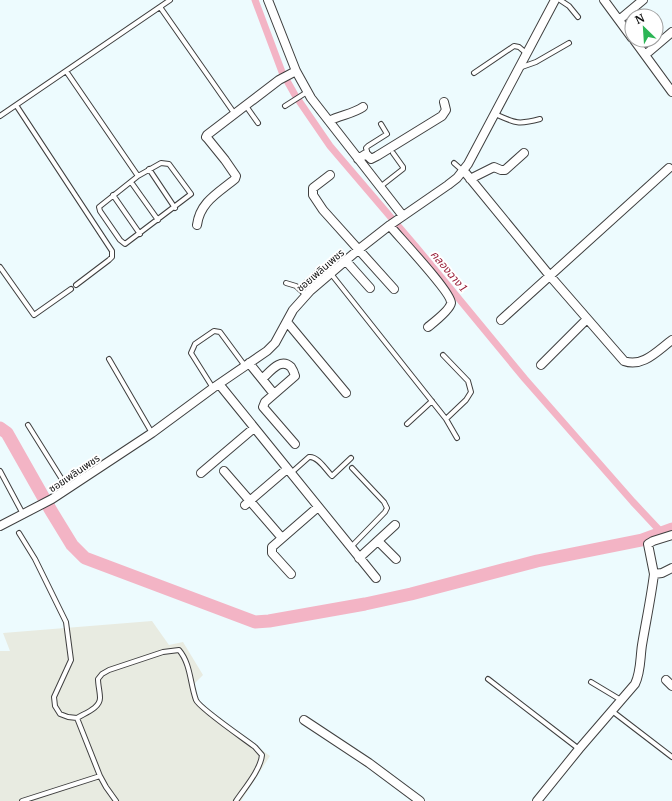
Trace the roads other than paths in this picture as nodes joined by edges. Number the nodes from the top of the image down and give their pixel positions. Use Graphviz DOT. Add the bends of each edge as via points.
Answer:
graph roads {
  1 [pos="170,0"];
  2 [pos="268,0"];
  3 [pos="555,0"];
  4 [pos="560,0"];
  5 [pos="604,0"];
  6 [pos="643,0"];
  7 [pos="160,7"];
  8 [pos="578,17"];
  9 [pos="619,20"];
  10 [pos="624,27"];
  11 [pos="672,32"];
  12 [pos="569,43"];
  13 [pos="639,48"];
  14 [pos="526,53"];
  15 [pos="644,55"];
  16 [pos="519,68"];
  17 [pos="66,71"];
  18 [pos="294,72"];
  19 [pos="474,73"];
  20 [pos="671,87"];
  21 [pos="306,93"];
  22 [pos="444,102"];
  23 [pos="16,105"];
  24 [pos="246,106"];
  25 [pos="286,106"];
  26 [pos="363,107"];
  27 [pos="232,110"];
  28 [pos="495,114"];
  29 [pos="0,116"];
  30 [pos="540,119"];
  31 [pos="329,121"];
  32 [pos="258,123"];
  33 [pos="381,124"];
  34 [pos="393,153"];
  35 [pos="524,153"];
  36 [pos="366,154"];
  37 [pos="358,159"];
  38 [pos="454,163"];
  39 [pos="669,168"];
  40 [pos="149,169"];
  41 [pos="464,171"];
  42 [pos="330,175"];
  43 [pos="138,176"];
  44 [pos="470,179"];
  45 [pos="131,182"];
  46 [pos="380,187"];
  47 [pos="113,195"];
  48 [pos="175,208"];
  49 [pos="158,220"];
  50 [pos="395,222"];
  51 [pos="197,225"];
  52 [pos="140,234"];
  53 [pos="358,250"];
  54 [pos="346,261"];
  55 [pos="0,267"];
  56 [pos="332,273"];
  57 [pos="550,276"];
  58 [pos="286,283"];
  59 [pos="76,285"];
  60 [pos="370,288"];
  61 [pos="299,289"];
  62 [pos="394,289"];
  63 [pos="71,290"];
  64 [pos="306,295"];
  65 [pos="587,319"];
  66 [pos="501,320"];
  67 [pos="286,322"];
  68 [pos="428,328"];
  69 [pos="672,340"];
  70 [pos="443,355"];
  71 [pos="108,359"];
  72 [pos="247,364"];
  73 [pos="541,365"];
  74 [pos="262,379"];
  75 [pos="216,386"];
  76 [pos="346,393"];
  77 [pos="274,394"];
  78 [pos="432,401"];
  79 [pos="446,419"];
  80 [pos="407,424"];
  81 [pos="28,425"];
  82 [pos="254,428"];
  83 [pos="152,433"];
  84 [pos="457,438"];
  85 [pos="295,444"];
  86 [pos="351,458"];
  87 [pos="352,468"];
  88 [pos="0,471"];
  89 [pos="224,471"];
  90 [pos="289,471"];
  91 [pos="201,473"];
  92 [pos="68,488"];
  93 [pos="247,503"];
  94 [pos="318,507"];
  95 [pos="23,514"];
  96 [pos="0,526"];
  97 [pos="395,526"];
  98 [pos="19,533"];
  99 [pos="672,535"];
  100 [pos="282,538"];
  101 [pos="378,542"];
  102 [pos="350,547"];
  103 [pos="359,558"];
  104 [pos="396,559"];
  105 [pos="672,568"];
  106 [pos="291,574"];
  107 [pos="654,574"];
  108 [pos="376,578"];
  109 [pos="488,679"];
  110 [pos="591,682"];
  111 [pos="621,700"];
  112 [pos="612,711"];
  113 [pos="77,718"];
  114 [pos="304,720"];
  115 [pos="579,749"];
  116 [pos="672,757"];
  117 [pos="100,776"];
  118 [pos="22,801"];
  119 [pos="116,801"];
  120 [pos="236,801"];
  121 [pos="420,801"];
  122 [pos="537,801"];
  1 -- 7 [label="lane"];
  2 -- 18 [label="street"];
  3 -- 14 [label="street, ซอยเพลินเพชร"];
  4 -- 8 [label="lane"];
  5 -- 9 [label="street"];
  6 -- 9 [label="street"];
  7 -- 17 [label="lane"];
  7 -- 27 [label="lane"];
  9 -- 10 [label="street"];
  11 -- 15 [label="street"];
  12 -- 16 [label="lane" via="536,62"];
  13 -- 15 [label="street"];
  14 -- 16 [label="street, ซอยเพลินเพชร"];
  14 -- 19 [label="lane" via="514,46"];
  15 -- 20 [label="street"];
  16 -- 28 [label="street, ซอยเพลินเพชร"];
  17 -- 23 [label="lane"];
  17 -- 43 [label="lane"];
  18 -- 21 [label="street"];
  18 -- 24 [label="street" via="283,77"];
  21 -- 25 [label="lane"];
  21 -- 31 [label="street"];
  22 -- 36 [label="street" via="446,110 442,116 378,156 370,158"];
  23 -- 29 [label="lane"];
  23 -- 59 [label="lane" via="112,251 112,257"];
  24 -- 32 [label="lane"];
  24 -- 51 [label="street" via="210,131 206,137 236,176 205,204 199,213"];
  26 -- 31 [label="street" via="354,113 338,116"];
  28 -- 30 [label="lane" via="518,123"];
  28 -- 41 [label="street, ซอยเพลินเพชร"];
  31 -- 37 [label="street"];
  33 -- 36 [label="lane" via="387,134 368,146"];
  34 -- 46 [label="lane" via="403,169"];
  35 -- 44 [label="street" via="505,170 494,167"];
  36 -- 37 [label="street"];
  37 -- 46 [label="street"];
  38 -- 41 [label="lane"];
  39 -- 57 [label="street"];
  40 -- 43 [label="lane"];
  40 -- 48 [label="lane"];
  40 -- 48 [label="lane" via="161,163 169,164 191,193 191,196"];
  41 -- 44 [label="street"];
  41 -- 50 [label="street, ซอยเพลินเพชร"];
  42 -- 53 [label="street" via="315,186 313,195"];
  43 -- 45 [label="lane"];
  44 -- 57 [label="street"];
  45 -- 47 [label="lane"];
  45 -- 49 [label="lane"];
  46 -- 50 [label="street"];
  47 -- 52 [label="lane"];
  47 -- 52 [label="lane" via="99,207 100,211 124,243"];
  48 -- 49 [label="lane"];
  49 -- 52 [label="lane"];
  50 -- 53 [label="street, ซอยเพลินเพชร"];
  50 -- 68 [label="street" via="451,301 451,305"];
  53 -- 54 [label="street, ซอยเพลินเพชร"];
  53 -- 62 [label="street"];
  54 -- 56 [label="street, ซอยเพลินเพชร"];
  54 -- 60 [label="street"];
  55 -- 63 [label="lane" via="34,315"];
  56 -- 61 [label="lane" via="323,268"];
  56 -- 64 [label="street, ซอยเพลินเพชร"];
  56 -- 78 [label="lane"];
  57 -- 65 [label="street"];
  57 -- 66 [label="street"];
  58 -- 61 [label="lane" via="293,284"];
  61 -- 64 [label="lane"];
  64 -- 67 [label="street, ซอยเพลินเพชร"];
  65 -- 69 [label="street" via="620,357 629,363 642,361"];
  65 -- 73 [label="street"];
  67 -- 72 [label="street, ซอยเพลินเพชร" via="275,343"];
  67 -- 76 [label="street"];
  70 -- 79 [label="lane" via="468,381 471,392"];
  71 -- 83 [label="lane"];
  72 -- 74 [label="street"];
  72 -- 75 [label="street, ซอยเพลินเพชร"];
  72 -- 75 [label="lane" via="220,332 214,331 195,344 191,353"];
  74 -- 77 [label="street"];
  74 -- 77 [label="street" via="283,362 293,369 295,376"];
  75 -- 82 [label="street"];
  75 -- 83 [label="street, ซอยเพลินเพชร"];
  77 -- 85 [label="street" via="263,407"];
  78 -- 79 [label="lane"];
  78 -- 80 [label="lane"];
  79 -- 84 [label="lane"];
  81 -- 92 [label="lane"];
  82 -- 90 [label="street"];
  82 -- 91 [label="street"];
  83 -- 92 [label="street, ซอยเพลินเพชร"];
  86 -- 90 [label="lane" via="332,476 312,456"];
  87 -- 102 [label="lane" via="387,508"];
  88 -- 95 [label="lane"];
  89 -- 93 [label="street"];
  90 -- 93 [label="street"];
  90 -- 94 [label="street"];
  92 -- 95 [label="street, ซอยเพลินเพชร" via="52,500"];
  93 -- 100 [label="street"];
  94 -- 100 [label="street"];
  94 -- 102 [label="street"];
  95 -- 96 [label="street, ซอยเพลินเพชร"];
  97 -- 101 [label="street"];
  98 -- 113 [label="lane" via="35,559 66,622 70,660 54,697 55,706 60,714"];
  99 -- 107 [label="street" via="648,544"];
  100 -- 106 [label="street" via="271,550"];
  101 -- 103 [label="street"];
  101 -- 104 [label="street"];
  102 -- 103 [label="street"];
  103 -- 108 [label="street"];
  105 -- 107 [label="street"];
  107 -- 111 [label="street" via="638,678"];
  109 -- 115 [label="lane"];
  110 -- 111 [label="lane"];
  111 -- 112 [label="street"];
  112 -- 115 [label="street"];
  112 -- 116 [label="lane"];
  113 -- 117 [label="lane"];
  113 -- 120 [label="lane" via="99,703 101,699 98,679 102,674 163,652 179,650 187,665 198,704 262,755 262,760"];
  114 -- 121 [label="street"];
  115 -- 122 [label="street"];
  117 -- 118 [label="lane"];
  117 -- 119 [label="lane"];
}
